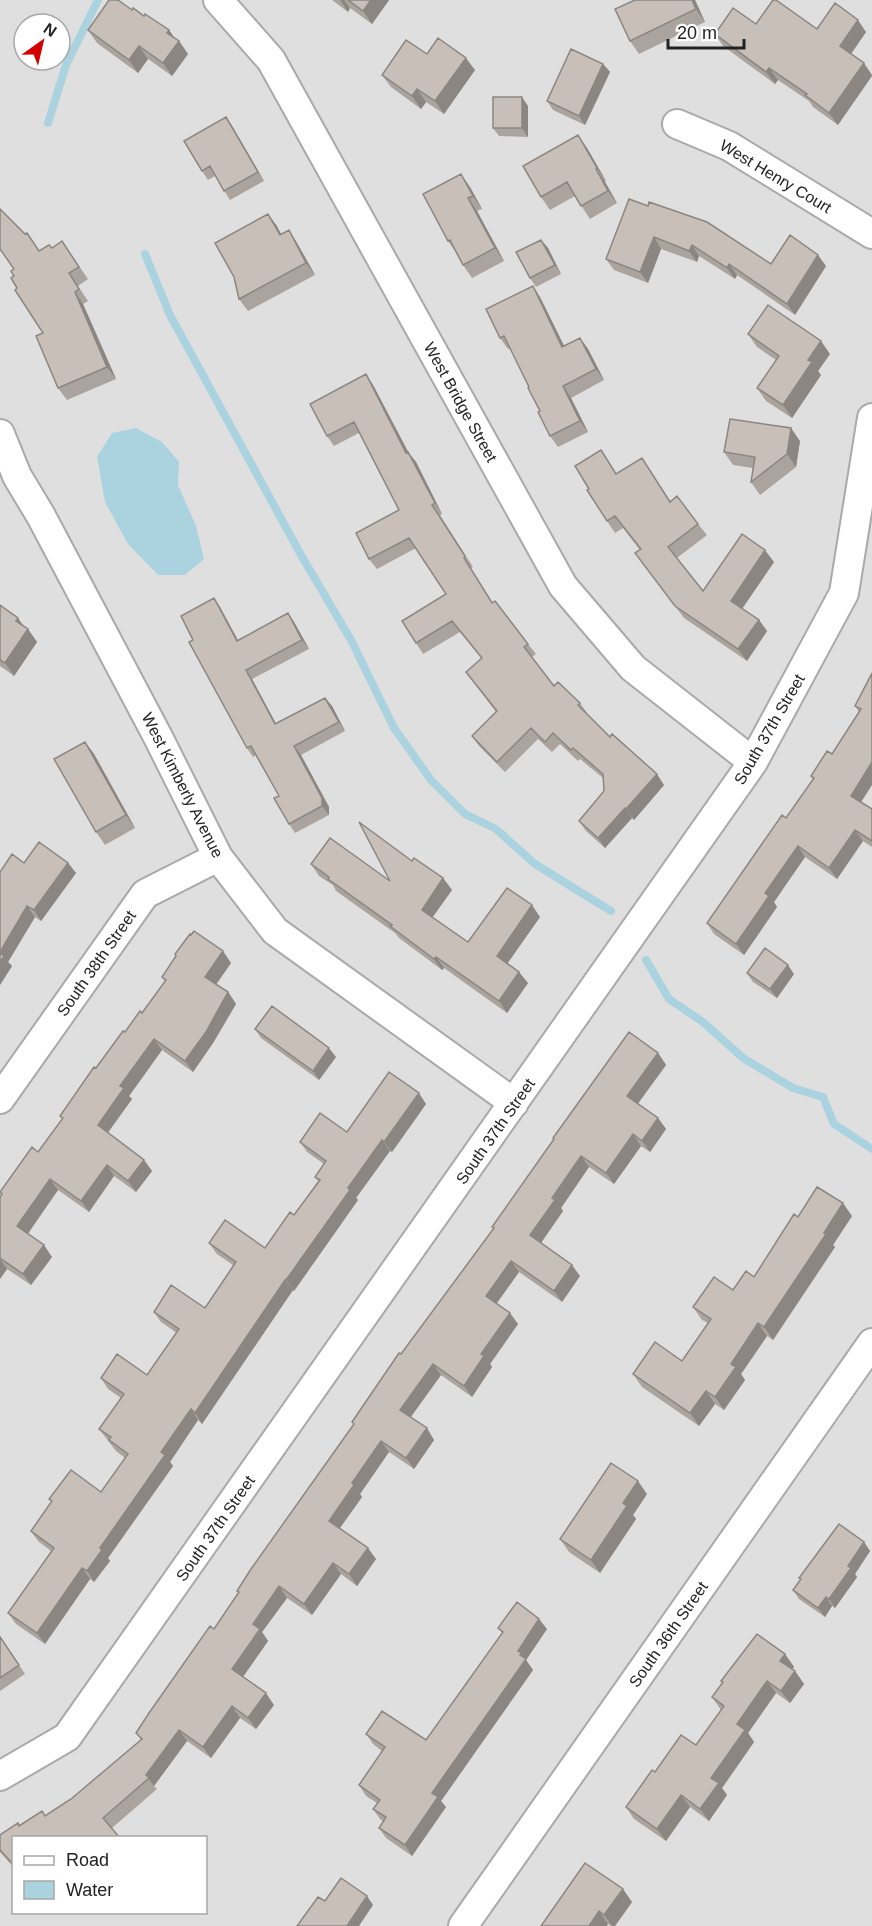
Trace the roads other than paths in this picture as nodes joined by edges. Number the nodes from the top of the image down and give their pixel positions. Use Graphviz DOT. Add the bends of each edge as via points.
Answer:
graph roads {
  1 [pos="218,0"];
  2 [pos="677,124"];
  3 [pos="872,234"];
  4 [pos="872,418"];
  5 [pos="0,434"];
  6 [pos="9,483"];
  7 [pos="753,762"];
  8 [pos="218,856"];
  9 [pos="0,1099"];
  10 [pos="514,1103"];
  11 [pos="872,1343"];
  12 [pos="0,1776"];
  13 [pos="463,1926"];
  1 -- 7 [label="street, West Bridge Street" via="271,60 563,586 633,668"];
  2 -- 3 [label="street, West Henry Court" via="729,146"];
  4 -- 7 [label="street, South 37th Street" via="844,594"];
  5 -- 6 [label="street, West Kimberly Avenue"];
  6 -- 8 [label="street, West Kimberly Avenue" via="41,516"];
  7 -- 10 [label="street, South 37th Street"];
  8 -- 9 [label="street, South 38th Street" via="145,894"];
  8 -- 10 [label="street, West Kimberly Avenue" via="275,931"];
  10 -- 12 [label="street, South 37th Street" via="67,1737"];
  11 -- 13 [label="street, South 36th Street"];
}
